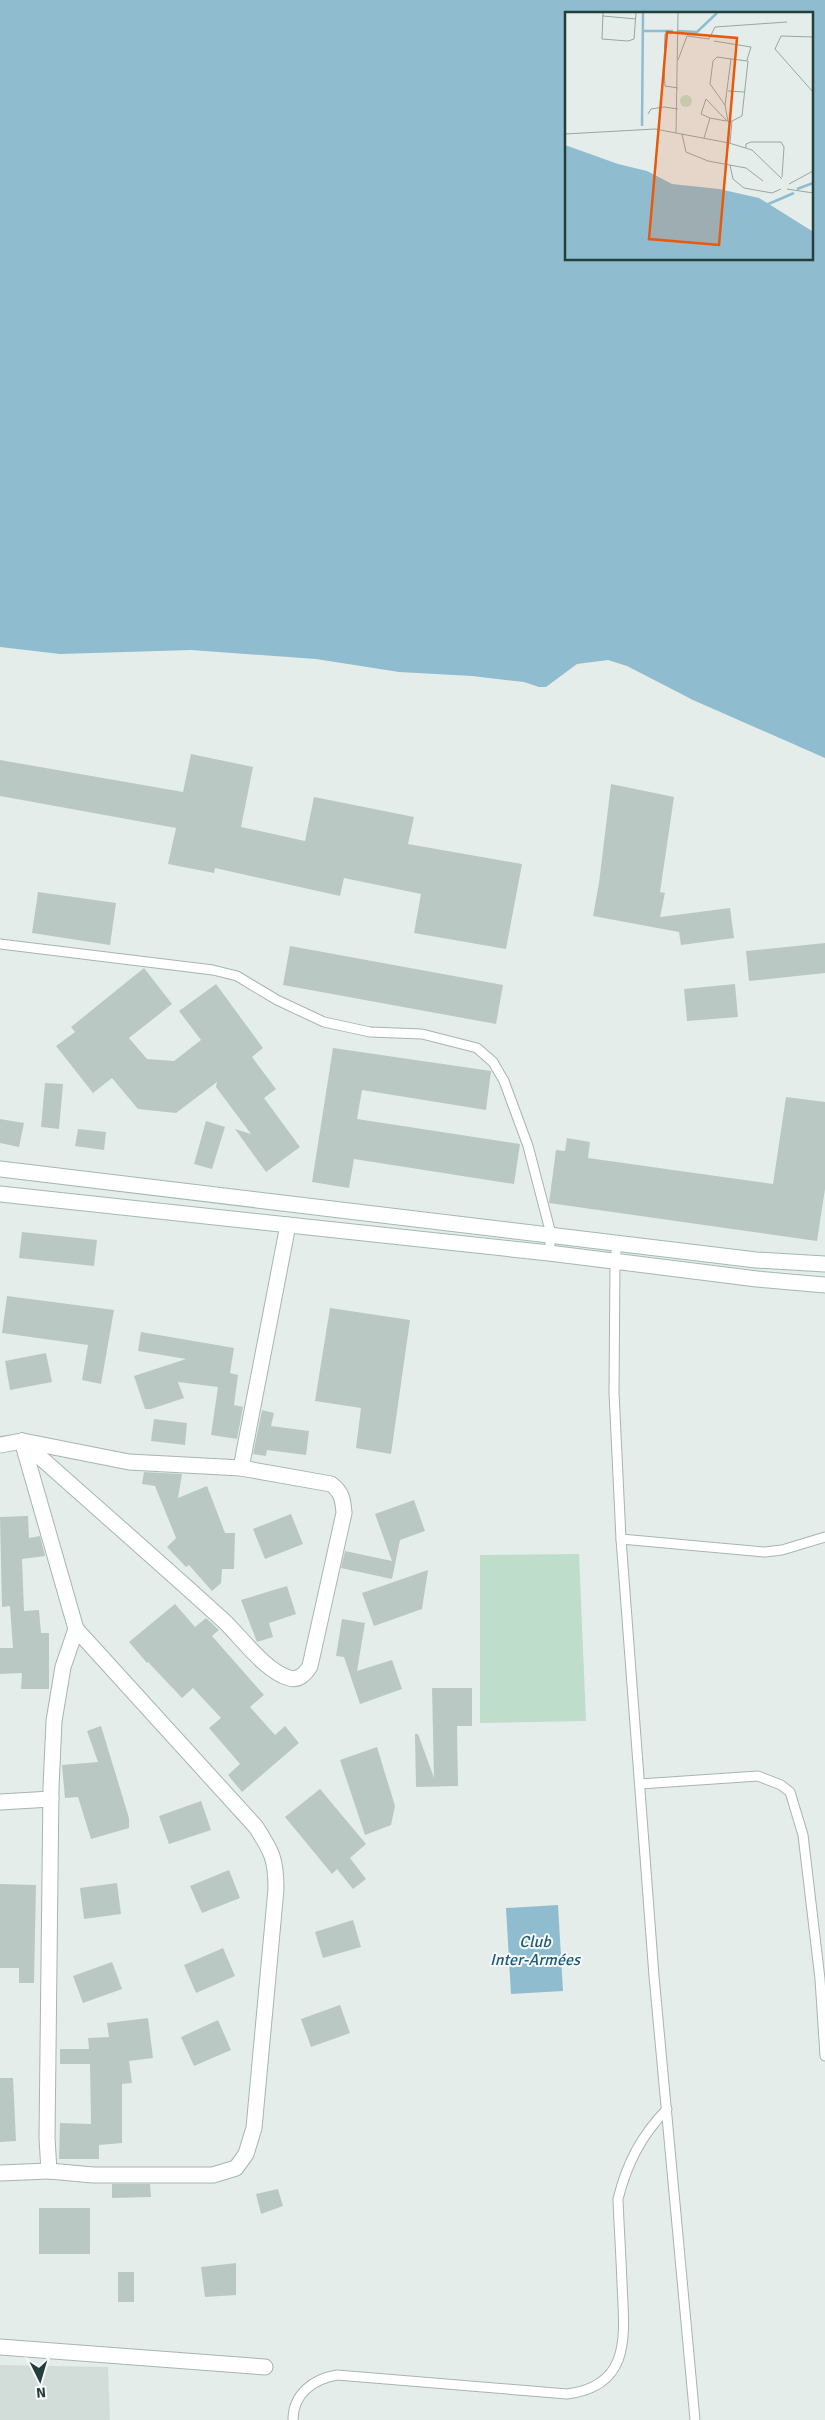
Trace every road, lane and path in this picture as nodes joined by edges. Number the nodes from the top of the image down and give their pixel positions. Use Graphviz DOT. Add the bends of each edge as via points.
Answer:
graph roads {
  1 [pos="0,944"];
  2 [pos="0,1169"];
  3 [pos="0,1194"];
  4 [pos="264,1201"];
  5 [pos="262,1221"];
  6 [pos="288,1225"];
  7 [pos="550,1234"];
  8 [pos="617,1242"];
  9 [pos="549,1253"];
  10 [pos="615,1262"];
  11 [pos="825,1264"];
  12 [pos="825,1285"];
  13 [pos="22,1441"];
  14 [pos="0,1445"];
  15 [pos="241,1468"];
  16 [pos="825,1537"];
  17 [pos="621,1539"];
  18 [pos="76,1629"];
  19 [pos="640,1784"];
  20 [pos="51,1799"];
  21 [pos="0,1802"];
  22 [pos="825,2056"];
  23 [pos="667,2109"];
  24 [pos="49,2171"];
  25 [pos="0,2173"];
  26 [pos="0,2347"];
  27 [pos="265,2367"];
  28 [pos="293,2420"];
  29 [pos="695,2420"];
  1 -- 7 [label="lane" via="213,970 237,976 277,1000 324,1022 370,1032 422,1034 477,1048 493,1062 504,1081 528,1146"];
  2 -- 4 [label="street"];
  3 -- 5 [label="street"];
  4 -- 5 [label="street"];
  4 -- 7 [label="street"];
  5 -- 6 [label="street"];
  6 -- 9 [label="street"];
  6 -- 15 [label="street"];
  7 -- 8 [label="street"];
  7 -- 9 [label="lane"];
  8 -- 10 [label="lane"];
  8 -- 11 [label="street" via="756,1260"];
  9 -- 10 [label="street"];
  10 -- 12 [label="street"];
  10 -- 17 [label="lane" via="614,1392"];
  13 -- 14 [label="street"];
  13 -- 15 [label="street" via="129,1462"];
  13 -- 15 [label="street" via="226,1623 257,1655 281,1674 298,1678 310,1666 344,1513 343,1499 331,1484"];
  13 -- 18 [label="street"];
  16 -- 17 [label="lane" via="765,1552"];
  17 -- 19 [label="lane"];
  18 -- 20 [label="street" via="63,1667 54,1721"];
  18 -- 24 [label="street" via="256,1826 273,1854 276,1889 254,2128 246,2154 236,2168 213,2175 93,2175"];
  19 -- 22 [label="lane" via="758,1776 790,1792 802,1835 820,1979"];
  19 -- 23 [label="lane"];
  20 -- 21 [label="street"];
  20 -- 24 [label="street"];
  23 -- 28 [label="lane" via="640,2141 618,2199 624,2340 614,2367 599,2383 567,2394 337,2375 308,2386 297,2402"];
  23 -- 29 [label="lane"];
  24 -- 25 [label="street"];
  26 -- 27 [label="street"];
}
